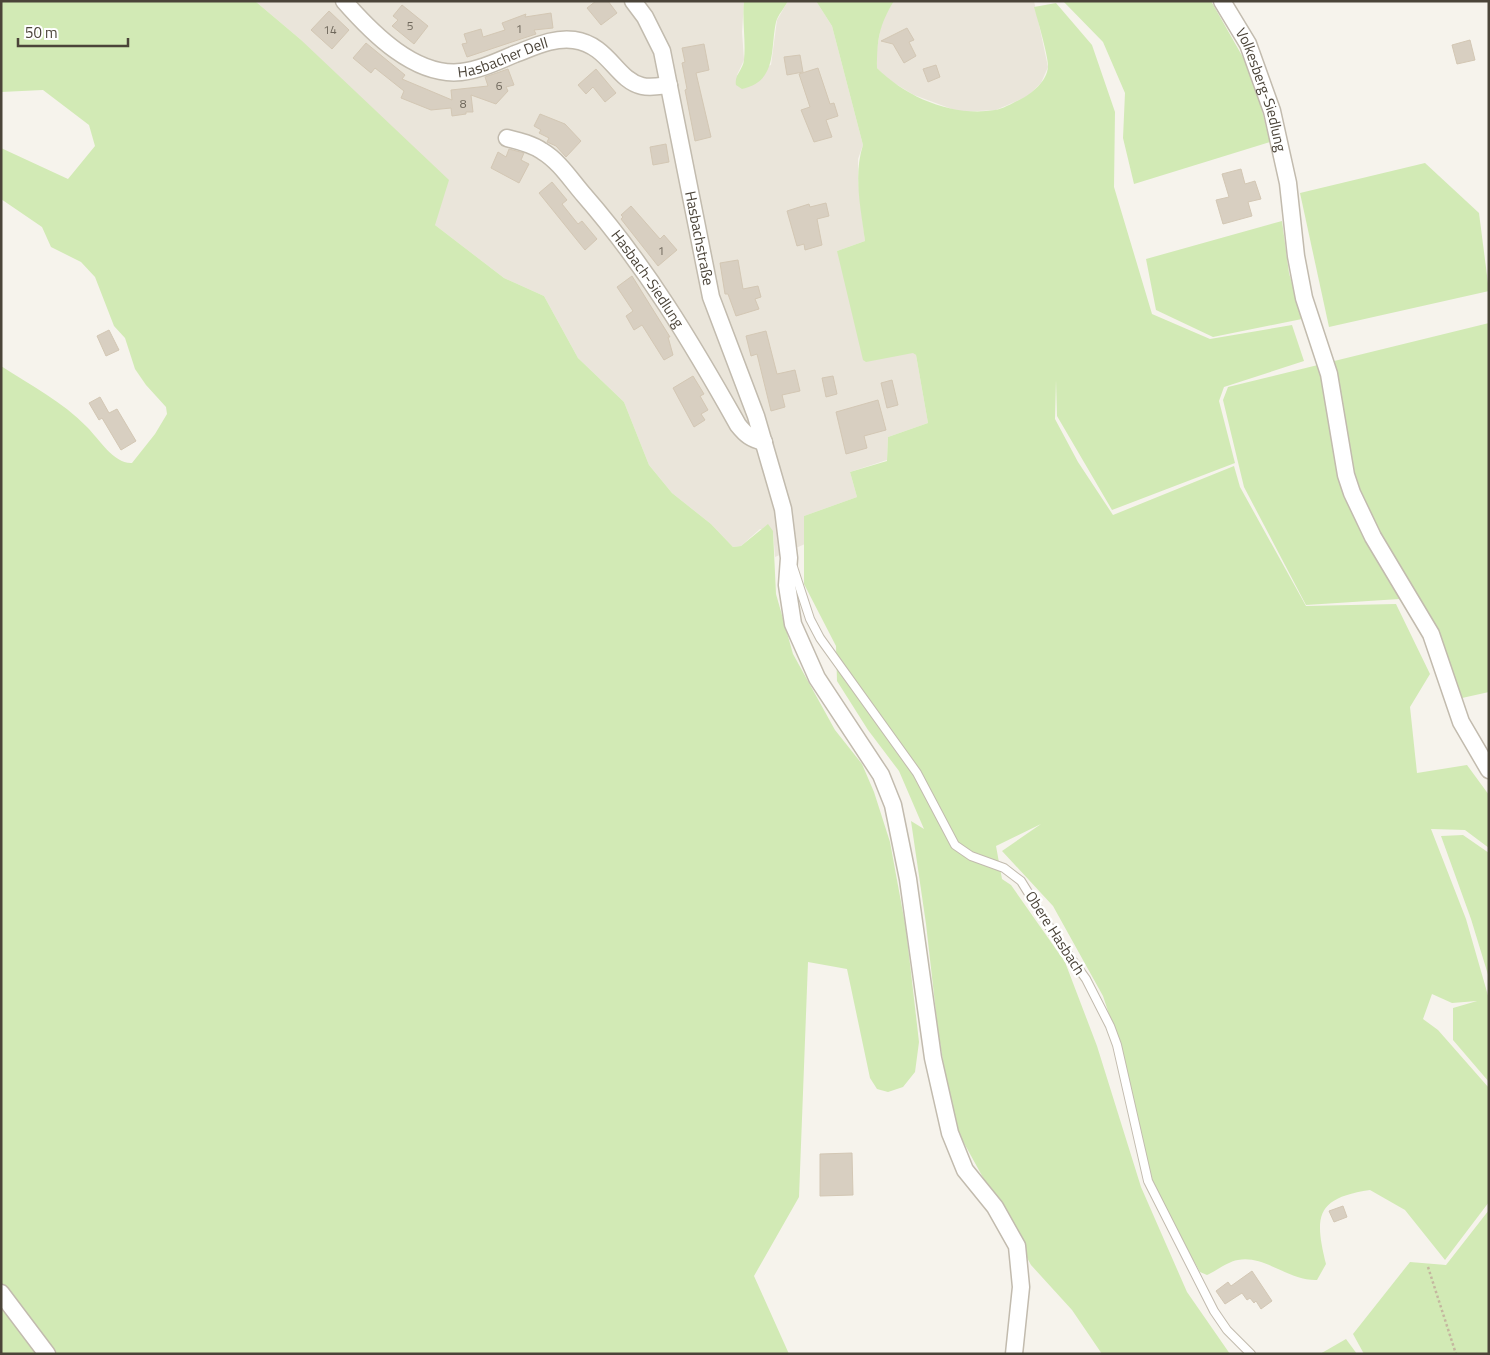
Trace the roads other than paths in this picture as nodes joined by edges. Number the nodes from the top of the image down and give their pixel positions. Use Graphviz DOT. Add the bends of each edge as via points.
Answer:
graph roads {
  1 [pos="344,1"];
  2 [pos="633,1"];
  3 [pos="1222,1"];
  4 [pos="669,85"];
  5 [pos="506,138"];
  6 [pos="764,442"];
  7 [pos="789,558"];
  8 [pos="1489,770"];
  9 [pos="1,1292"];
  10 [pos="47,1354"];
  11 [pos="1014,1354"];
  12 [pos="1251,1354"];
  1 -- 4 [label="street, Hasbacher Dell" via="393,48 411,60 442,71 479,68 560,39 596,48 634,83 651,87"];
  2 -- 4 [label="street, Hasbachstraße" via="657,39"];
  3 -- 8 [label="street, Volkesberg-Siedlung" via="1248,44 1272,111 1288,183 1304,298 1329,374 1352,493 1373,538 1431,634 1461,722"];
  4 -- 6 [label="street, Hasbachstraße" via="711,297"];
  5 -- 6 [label="street, Hasbach-Siedlung" via="543,151 595,208 663,297 741,430"];
  6 -- 7 [label="street, Hasbachstraße" via="783,509"];
  7 -- 11 [label="street, Hasbachstraße" via="787,585 790,606 803,649 817,678 881,776 893,805 908,879 933,1058 950,1132 965,1170 996,1207 1017,1246 1021,1287"];
  7 -- 12 [label="lane, Obere Hasbach" via="820,638 917,773 950,839 962,851 1004,868 1021,881 1086,980 1117,1045 1148,1181 1214,1311 1227,1330"];
  9 -- 10 [label="street"];
}
